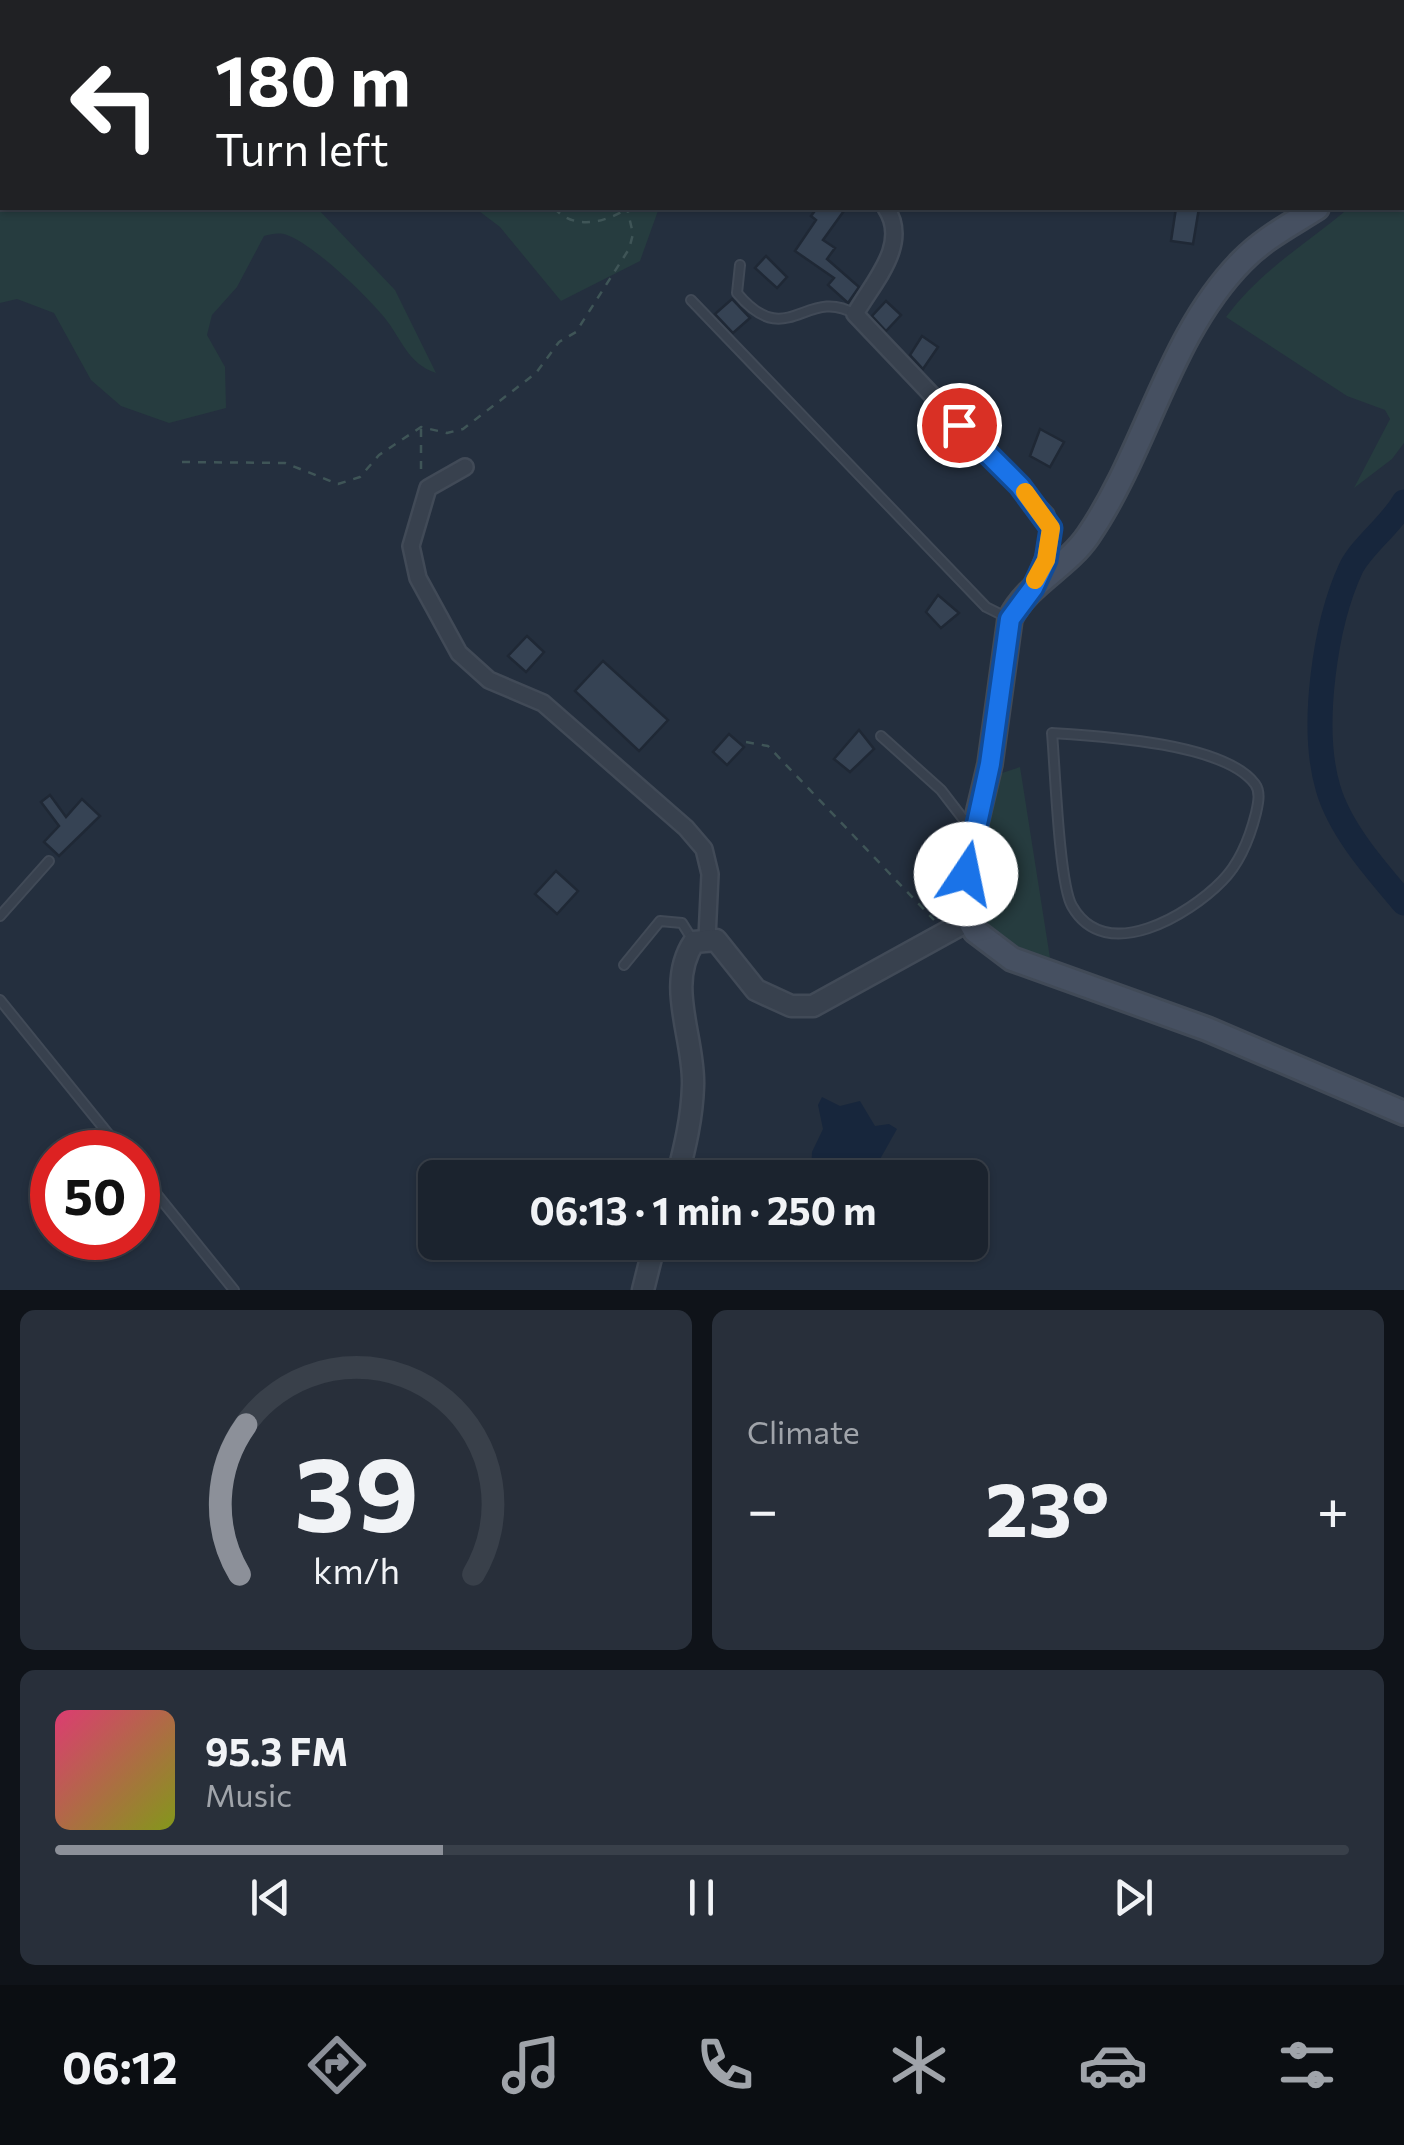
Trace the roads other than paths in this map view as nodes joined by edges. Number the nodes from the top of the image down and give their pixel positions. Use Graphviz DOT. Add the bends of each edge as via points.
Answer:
graph roads {
  1 [pos="887,210"];
  2 [pos="1314,210"];
  3 [pos="740,266"];
  4 [pos="691,300"];
  5 [pos="855,314"];
  6 [pos="466,467"];
  7 [pos="1033,588"];
  8 [pos="1010,619"];
  9 [pos="1052,733"];
  10 [pos="881,736"];
  11 [pos="974,832"];
  12 [pos="49,861"];
  13 [pos="0,916"];
  14 [pos="968,920"];
  15 [pos="701,940"];
  16 [pos="624,965"];
  17 [pos="0,1000"];
  18 [pos="1404,1113"];
  19 [pos="105,1130"];
  20 [pos="681,1160"];
  21 [pos="160,1198"];
  22 [pos="651,1260"];
  23 [pos="234,1290"];
  24 [pos="642,1290"];
  1 -- 5 [label="street" via="896,237"];
  2 -- 7 [label="main road" via="1260,244 1228,277 1090,533"];
  3 -- 5 [label="lane" via="737,293 761,318 774,321 827,306"];
  4 -- 8 [label="lane" via="986,607"];
  5 -- 7 [label="street" via="1046,515 1050,538"];
  6 -- 15 [label="street" via="428,488 412,546 418,578 459,653 489,680 543,702 704,849 712,902"];
  7 -- 8 [label="main road"];
  8 -- 11 [label="main road"];
  9 -- 9 [label="lane" via="1200,755 1236,768 1254,783 1252,828 1224,880 1166,922 1135,933 1105,930 1083,918 1067,894"];
  10 -- 11 [label="lane" via="941,790"];
  11 -- 14 [label="main road" via="966,874"];
  12 -- 13 [label="lane"];
  14 -- 15 [label="street" via="813,1006 772,1000 744,977 724,947"];
  14 -- 18 [label="main road" via="1012,960 1207,1029"];
  15 -- 16 [label="lane" via="682,923 660,921"];
  15 -- 20 [label="street" via="682,968 693,1085"];
  17 -- 19 [label="lane"];
  21 -- 23 [label="lane"];
  22 -- 24 [label="street"];
}
